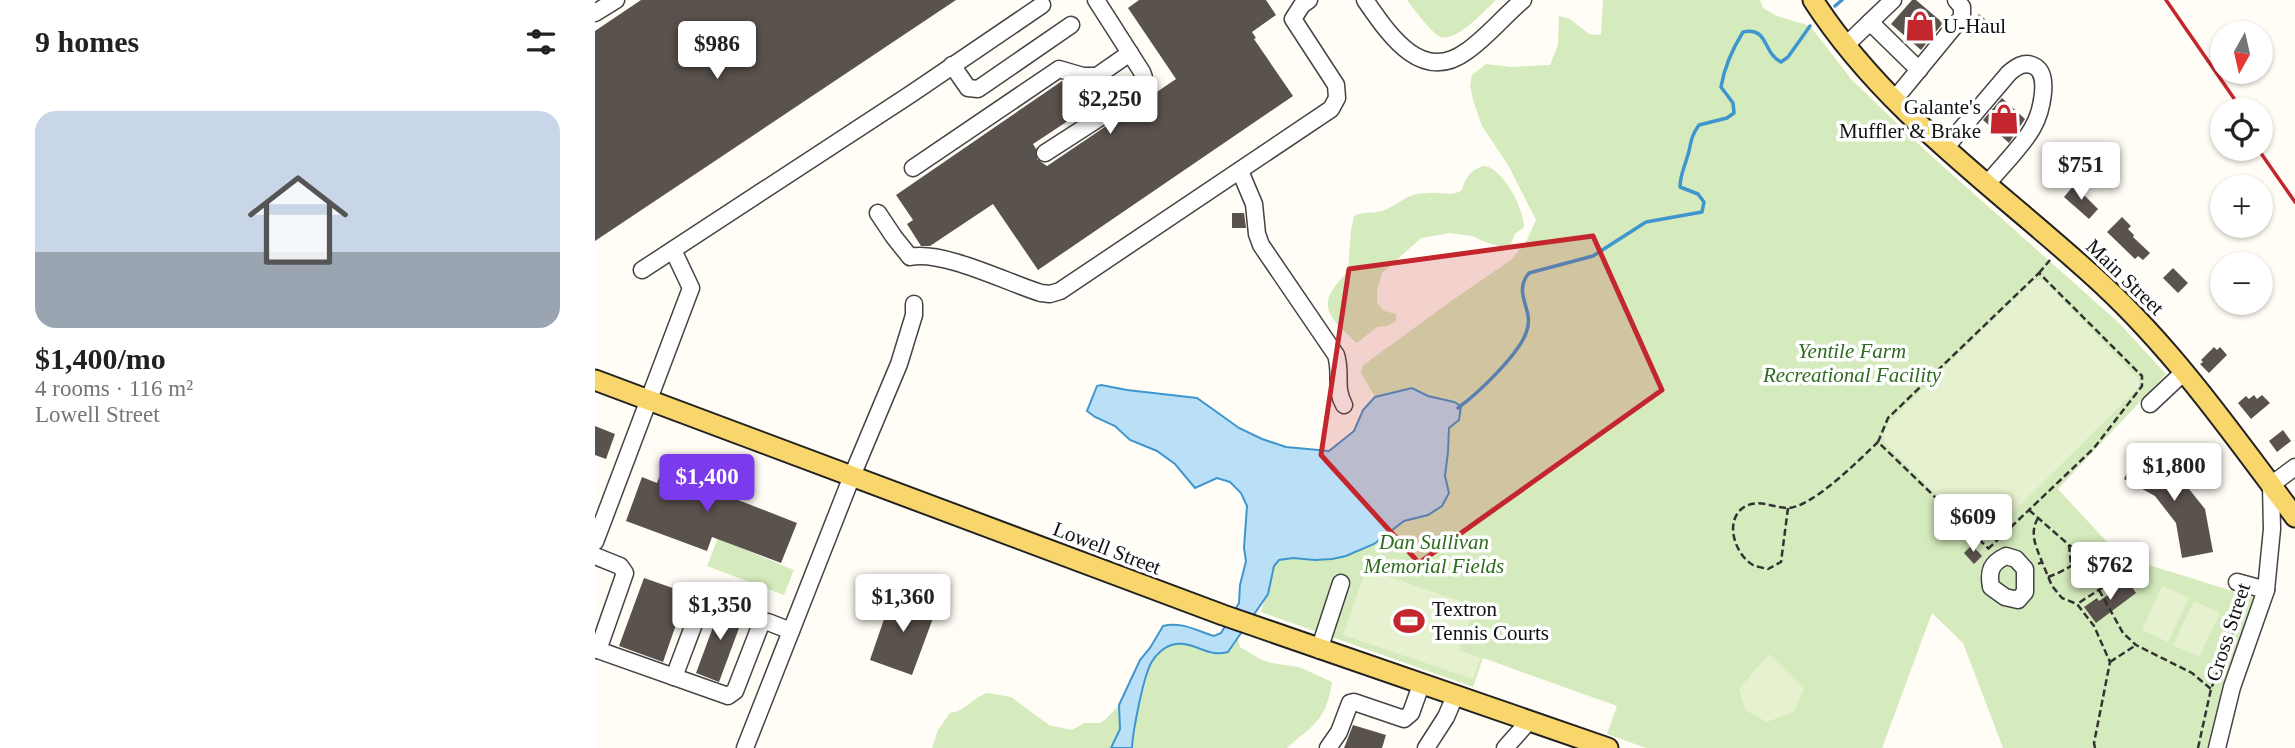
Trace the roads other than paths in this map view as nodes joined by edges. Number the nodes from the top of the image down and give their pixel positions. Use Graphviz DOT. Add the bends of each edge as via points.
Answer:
graph roads {
  1 [pos="616,0"];
  2 [pos="1096,0"];
  3 [pos="1309,0"];
  4 [pos="1365,0"];
  5 [pos="1523,0"];
  6 [pos="1813,0"];
  7 [pos="1893,0"];
  8 [pos="1956,0"];
  9 [pos="1042,5"];
  10 [pos="595,13"];
  11 [pos="1870,22"];
  12 [pos="1071,25"];
  13 [pos="1846,45"];
  14 [pos="1130,53"];
  15 [pos="952,65"];
  16 [pos="1919,69"];
  17 [pos="1894,100"];
  18 [pos="1946,147"];
  19 [pos="1045,153"];
  20 [pos="913,168"];
  21 [pos="1240,171"];
  22 [pos="1988,183"];
  23 [pos="878,213"];
  24 [pos="673,250"];
  25 [pos="642,270"];
  26 [pos="914,304"];
  27 [pos="2184,372"];
  28 [pos="595,380"];
  29 [pos="649,399"];
  30 [pos="2150,404"];
  31 [pos="1344,405"];
  32 [pos="2295,467"];
  33 [pos="852,476"];
  34 [pos="2271,485"];
  35 [pos="2295,517"];
  36 [pos="595,542"];
  37 [pos="595,556"];
  38 [pos="2238,582"];
  39 [pos="1341,583"];
  40 [pos="2266,590"];
  41 [pos="703,600"];
  42 [pos="791,631"];
  43 [pos="596,649"];
  44 [pos="1319,650"];
  45 [pos="674,677"];
  46 [pos="1421,685"];
  47 [pos="1455,696"];
  48 [pos="1529,721"];
  49 [pos="745,748"];
  50 [pos="1328,748"];
  51 [pos="1426,748"];
  52 [pos="1505,748"];
  53 [pos="1608,748"];
  54 [pos="2217,748"];
  1 -- 10 [label="street"];
  2 -- 14 [label="street"];
  3 -- 21 [label="street" via="1293,19 1336,85 1336,102"];
  4 -- 5 [label="street" via="1406,51 1438,62 1468,51"];
  6 -- 13 [label="main road, Main Street"];
  7 -- 11 [label="street"];
  8 -- 16 [label="street" via="1962,17"];
  9 -- 15 [label="street"];
  11 -- 13 [label="street"];
  11 -- 16 [label="street"];
  12 -- 15 [label="street" via="978,89 968,88"];
  13 -- 17 [label="main road, Main Street"];
  14 -- 19 [label="street" via="1143,75 1140,91"];
  14 -- 20 [label="street" via="1097,76 1059,69"];
  15 -- 24 [label="street"];
  16 -- 17 [label="street"];
  17 -- 18 [label="main road, Main Street"];
  18 -- 22 [label="main road, Main Street"];
  18 -- 22 [label="street" via="2009,73 2028,63 2037,67 2044,89 2033,127"];
  21 -- 23 [label="street" via="1064,289 1050,293 961,264 910,257"];
  21 -- 31 [label="street" via="1254,204 1261,245 1336,355 1338,390"];
  22 -- 27 [label="main road, Main Street" via="2105,287"];
  24 -- 25 [label="street"];
  24 -- 29 [label="street" via="691,288"];
  26 -- 33 [label="street" via="899,364"];
  27 -- 30 [label="street"];
  27 -- 34 [label="main road, Main Street"];
  28 -- 29 [label="main road, Lowell Street"];
  29 -- 33 [label="main road, Lowell Street"];
  29 -- 36 [label="street"];
  32 -- 34 [label="street"];
  33 -- 42 [label="street"];
  33 -- 44 [label="main road, Lowell Street"];
  34 -- 35 [label="main road, Main Street"];
  34 -- 40 [label="street, Cross Street"];
  37 -- 43 [label="street" via="620,566 625,573"];
  38 -- 40 [label="street"];
  39 -- 44 [label="street"];
  40 -- 54 [label="street, Cross Street" via="2232,687"];
  41 -- 45 [label="street"];
  42 -- 45 [label="street" via="761,624 730,696"];
  42 -- 49 [label="street"];
  43 -- 45 [label="street"];
  44 -- 46 [label="main road, Lowell Street"];
  46 -- 47 [label="main road, Lowell Street"];
  46 -- 50 [label="street" via="1411,713 1404,719 1350,703"];
  47 -- 48 [label="main road, Lowell Street"];
  47 -- 51 [label="street"];
  48 -- 52 [label="street"];
  48 -- 53 [label="main road, Lowell Street"];
}
